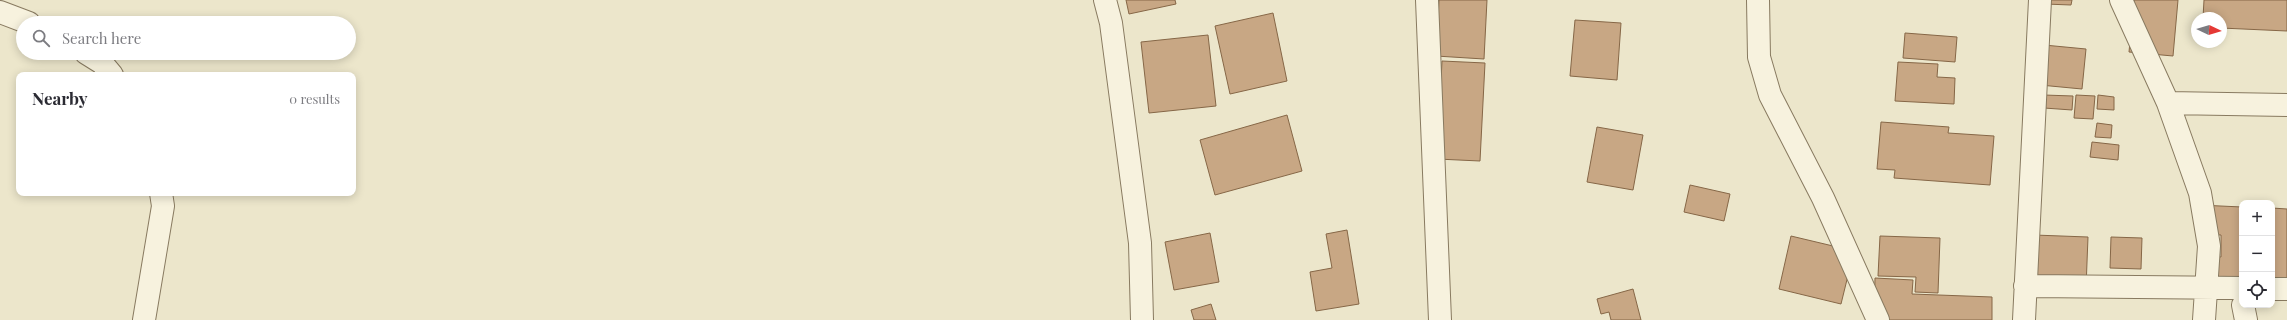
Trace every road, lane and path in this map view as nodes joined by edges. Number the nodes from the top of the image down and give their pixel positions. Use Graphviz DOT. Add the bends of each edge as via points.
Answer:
graph roads {
  1 [pos="1105,0"];
  2 [pos="1427,0"];
  3 [pos="1758,0"];
  4 [pos="2040,0"];
  5 [pos="2121,0"];
  6 [pos="0,12"];
  7 [pos="16,18"];
  8 [pos="97,60"];
  9 [pos="110,72"];
  10 [pos="2168,103"];
  11 [pos="2287,105"];
  12 [pos="162,196"];
  13 [pos="2025,286"];
  14 [pos="2206,287"];
  15 [pos="2275,289"];
  16 [pos="2287,289"];
  17 [pos="2239,294"];
  18 [pos="2244,308"];
  19 [pos="144,320"];
  20 [pos="1142,320"];
  21 [pos="1440,320"];
  22 [pos="1878,320"];
  23 [pos="2024,320"];
  24 [pos="2204,320"];
  25 [pos="2246,320"];
  1 -- 20 [label="street" via="1140,243"];
  2 -- 21 [label="street"];
  3 -- 22 [label="street" via="1759,57 1770,95 1823,198"];
  4 -- 13 [label="street"];
  5 -- 10 [label="street"];
  6 -- 7 [label="street"];
  8 -- 9 [label="street"];
  10 -- 11 [label="street"];
  10 -- 14 [label="street" via="2200,193 2209,246"];
  12 -- 19 [label="street" via="163,206"];
  13 -- 14 [label="street"];
  13 -- 23 [label="street"];
  14 -- 17 [label="street"];
  14 -- 24 [label="street"];
  15 -- 16 [label="street"];
  18 -- 25 [label="street"];
}
